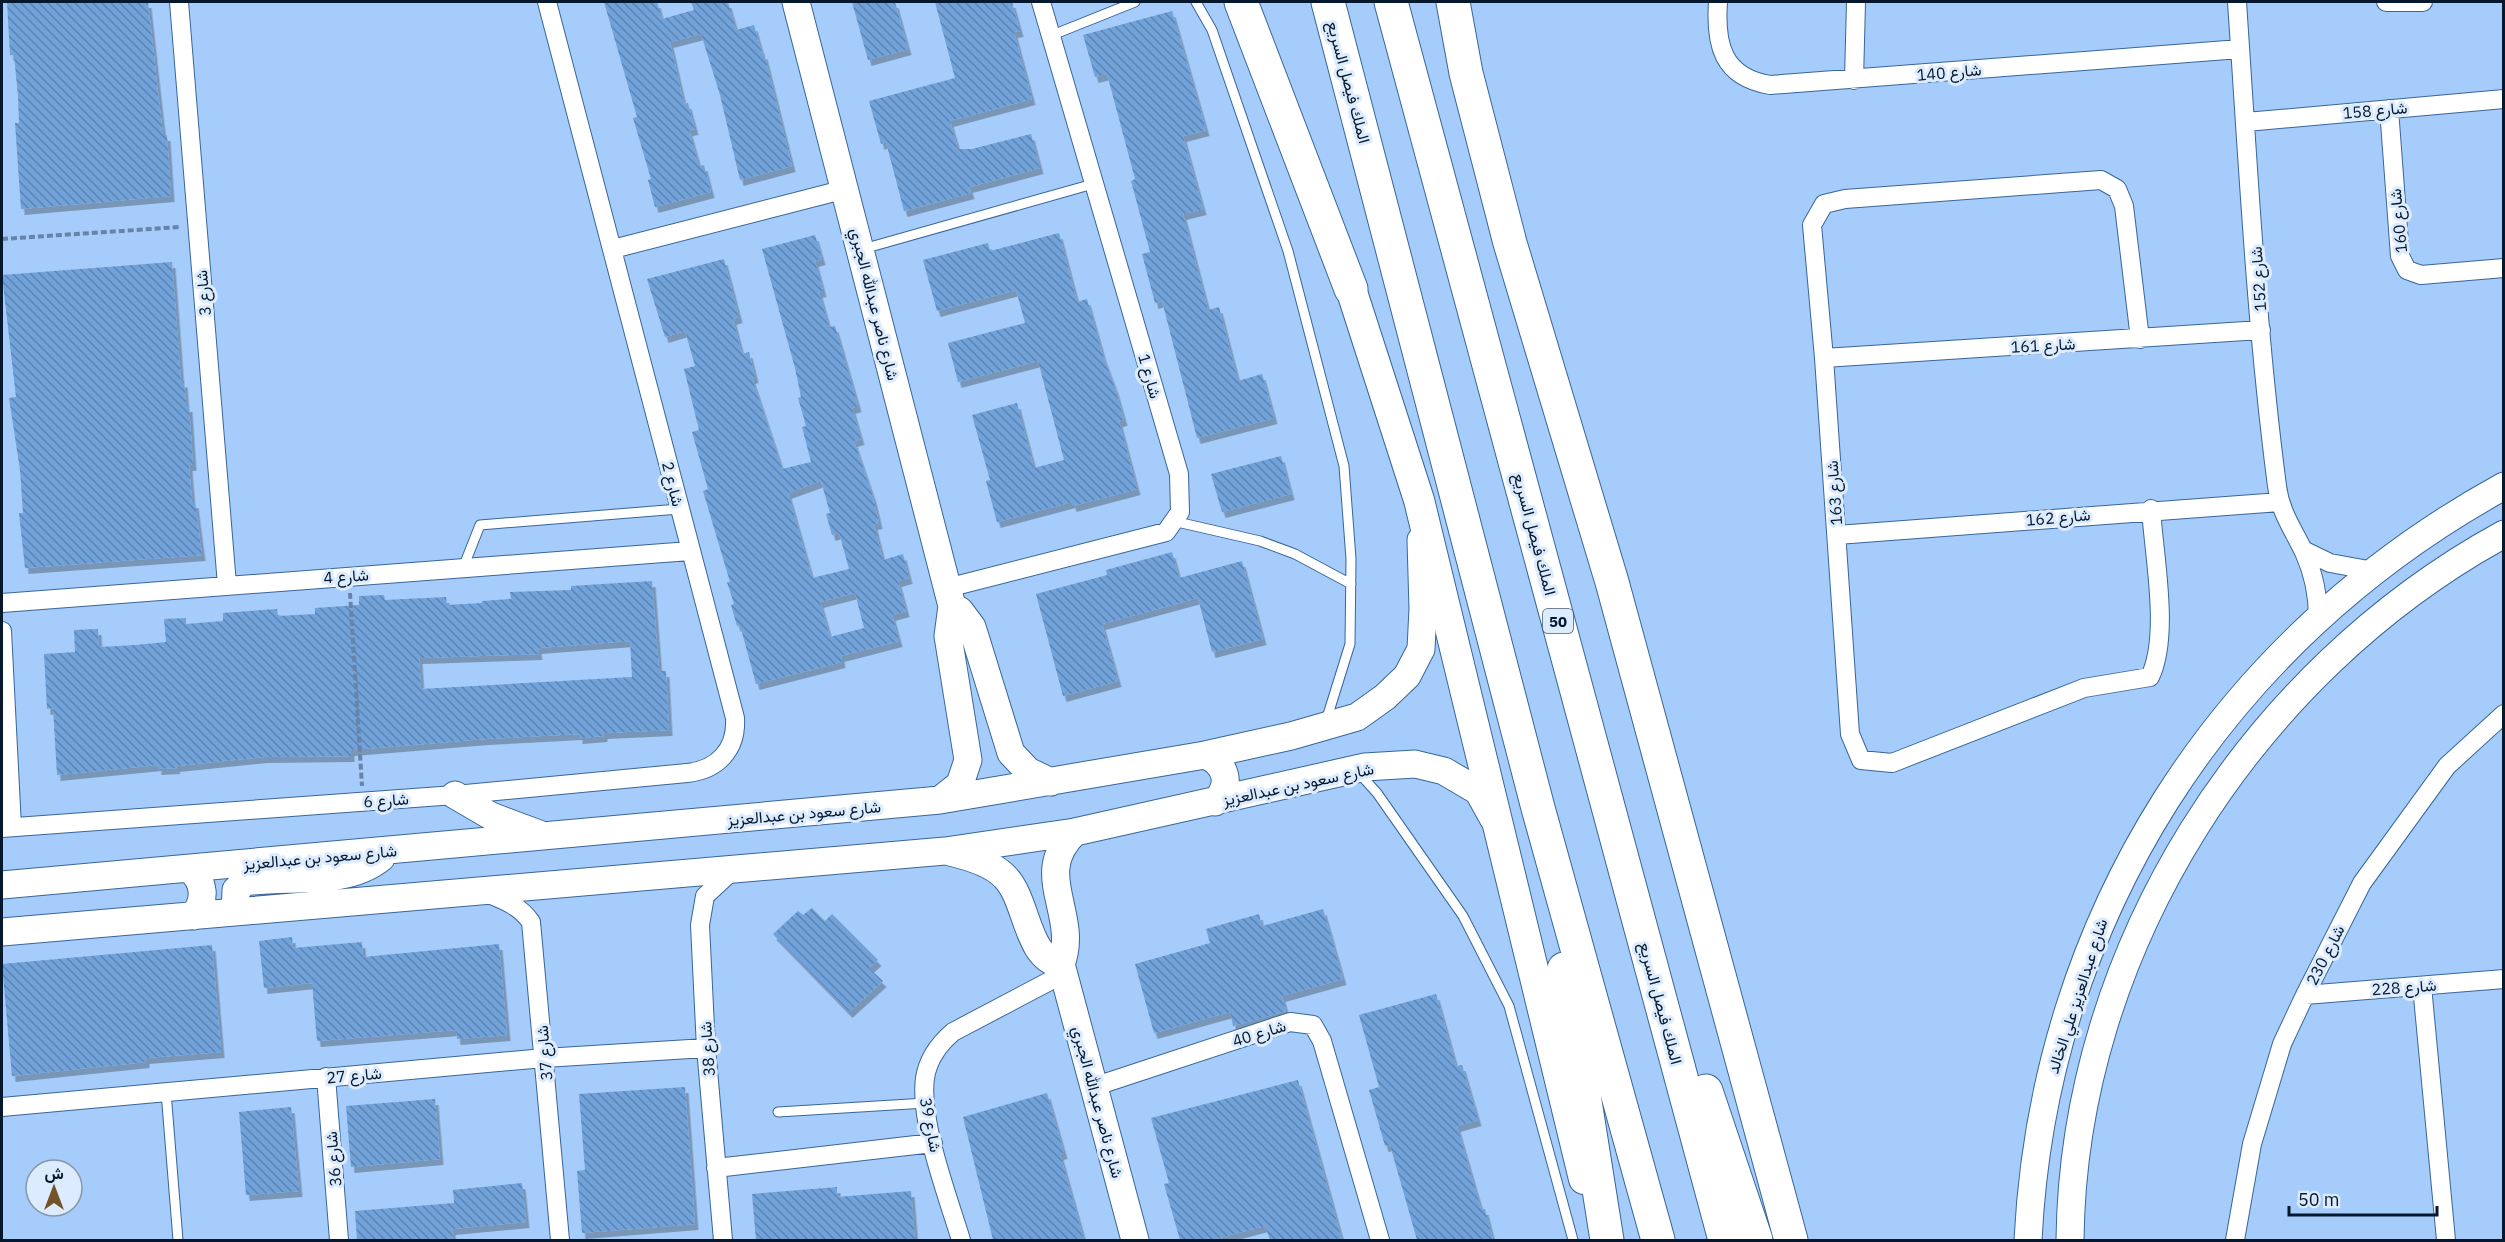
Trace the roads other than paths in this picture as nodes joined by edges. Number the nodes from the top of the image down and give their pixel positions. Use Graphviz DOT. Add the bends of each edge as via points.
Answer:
graph roads {
  1 [pos="179,2"];
  2 [pos="547,2"];
  3 [pos="796,2"];
  4 [pos="1041,2"];
  5 [pos="1135,2"];
  6 [pos="1196,2"];
  7 [pos="1241,2"];
  8 [pos="1266,2"];
  9 [pos="1328,2"];
  10 [pos="1391,2"];
  11 [pos="1453,2"];
  12 [pos="1718,2"];
  13 [pos="1856,2"];
  14 [pos="2237,2"];
  15 [pos="2386,2"];
  16 [pos="2423,2"];
  17 [pos="1050,36"];
  18 [pos="2240,49"];
  19 [pos="1854,80"];
  20 [pos="2504,99"];
  21 [pos="2389,109"];
  22 [pos="2246,122"];
  23 [pos="1093,184"];
  24 [pos="846,189"];
  25 [pos="613,249"];
  26 [pos="861,250"];
  27 [pos="2504,268"];
  28 [pos="1351,289"];
  29 [pos="2261,330"];
  30 [pos="2140,339"];
  31 [pos="1824,358"];
  32 [pos="2504,486"];
  33 [pos="1419,500"];
  34 [pos="2280,502"];
  35 [pos="679,509"];
  36 [pos="2151,509"];
  37 [pos="1173,521"];
  38 [pos="2504,534"];
  39 [pos="1837,535"];
  40 [pos="2303,550"];
  41 [pos="690,551"];
  42 [pos="463,568"];
  43 [pos="2374,571"];
  44 [pos="1351,584"];
  45 [pos="227,585"];
  46 [pos="949,597"];
  47 [pos="2,603"];
  48 [pos="2318,618"];
  49 [pos="2,631"];
  50 [pos="2504,714"];
  51 [pos="735,718"];
  52 [pos="1325,726"];
  53 [pos="1205,755"];
  54 [pos="1356,769"];
  55 [pos="1051,782"];
  56 [pos="455,795"];
  57 [pos="940,800"];
  58 [pos="1215,802"];
  59 [pos="1538,808"];
  60 [pos="1497,825"];
  61 [pos="7,828"];
  62 [pos="1075,832"];
  63 [pos="549,837"];
  64 [pos="389,851"];
  65 [pos="945,851"];
  66 [pos="190,869"];
  67 [pos="733,870"];
  68 [pos="2,885"];
  69 [pos="484,892"];
  70 [pos="235,912"];
  71 [pos="194,916"];
  72 [pos="1639,920"];
  73 [pos="2,932"];
  74 [pos="1062,969"];
  75 [pos="2504,979"];
  76 [pos="2422,986"];
  77 [pos="2305,995"];
  78 [pos="706,1048"];
  79 [pos="544,1058"];
  80 [pos="326,1077"];
  81 [pos="1093,1087"];
  82 [pos="166,1092"];
  83 [pos="926,1104"];
  84 [pos="2,1107"];
  85 [pos="778,1112"];
  86 [pos="933,1143"];
  87 [pos="716,1168"];
  88 [pos="178,1240"];
  89 [pos="339,1240"];
  90 [pos="560,1240"];
  91 [pos="723,1240"];
  92 [pos="961,1240"];
  93 [pos="1135,1240"];
  94 [pos="1380,1240"];
  95 [pos="1573,1240"];
  96 [pos="1599,1240"];
  97 [pos="1607,1240"];
  98 [pos="1658,1240"];
  99 [pos="1725,1240"];
  100 [pos="1756,1240"];
  101 [pos="1791,1240"];
  102 [pos="2028,1240"];
  103 [pos="2070,1240"];
  104 [pos="2235,1240"];
  105 [pos="2446,1240"];
  1 -- 45 [label="street, شارع 3"];
  2 -- 25 [label="street, شارع 2"];
  3 -- 24 [label="main road, شارع ناصر عبدالله الجبري"];
  4 -- 17 [label="street, شارع 1"];
  5 -- 17 [label="lane"];
  6 -- 44 [label="lane" via="1212,30 1291,262 1344,466"];
  7 -- 28 [label="highway"];
  8 -- 28 [label="highway"];
  9 -- 59 [label="highway, الملك فيصل السريع"];
  10 -- 72 [label="highway, الملك فيصل السريع / 50"];
  11 -- 101 [label="highway" via="1469,84 1510,243 1612,582"];
  12 -- 19 [label="street, شارع 140" via="1717,32 1723,54 1747,79 1770,86"];
  13 -- 19 [label="street"];
  14 -- 18 [label="street, شارع 152"];
  15 -- 16 [label="street"];
  17 -- 23 [label="street, شارع 1"];
  18 -- 19 [label="street, شارع 140"];
  18 -- 22 [label="street, شارع 152"];
  20 -- 21 [label="street, شارع 158"];
  21 -- 22 [label="street, شارع 158"];
  21 -- 27 [label="street, شارع 160" via="2400,256 2407,270 2421,275"];
  22 -- 29 [label="street, شارع 152"];
  23 -- 26 [label="lane"];
  23 -- 37 [label="street, شارع 1" via="1179,474 1180,512"];
  24 -- 25 [label="street"];
  24 -- 26 [label="main road, شارع ناصر عبدالله الجبري"];
  25 -- 35 [label="street, شارع 2"];
  26 -- 46 [label="main road, شارع ناصر عبدالله الجبري"];
  28 -- 33 [label="main road"];
  29 -- 30 [label="street, شارع 161"];
  29 -- 34 [label="street, شارع 152"];
  30 -- 31 [label="street, شارع 161"];
  30 -- 31 [label="street, شارع 163" via="2124,206 2117,189 2101,180 1845,199 1824,204 1812,225"];
  31 -- 39 [label="street, شارع 163"];
  32 -- 43 [label="main road, شارع عبدالعزيز علي الخالد" via="2427,532"];
  33 -- 52 [label="main road, شارع سعود بن عبدالعزيز" via="1421,650 1407,676 1385,697 1357,717"];
  33 -- 60 [label="main road"];
  34 -- 36 [label="street, شارع 162"];
  34 -- 40 [label="street, شارع 152"];
  35 -- 41 [label="street, شارع 2"];
  35 -- 42 [label="lane" via="480,525"];
  36 -- 39 [label="street, شارع 162"];
  36 -- 39 [label="street, شارع 163" via="2161,634 2158,661 2150,677 2084,688 1892,763 1862,760 1850,734"];
  37 -- 44 [label="lane" via="1260,541 1295,554"];
  37 -- 46 [label="street" via="1166,532"];
  38 -- 103 [label="main road" via="2422,586 2350,643 2285,708 2203,813 2159,889 2109,1009 2080,1130"];
  40 -- 43 [label="street" via="2330,563"];
  40 -- 48 [label="street, شارع 152" via="2314,582"];
  41 -- 42 [label="street, شارع 4"];
  41 -- 51 [label="street, شارع 2"];
  42 -- 45 [label="street, شارع 4"];
  43 -- 48 [label="main road, شارع عبدالعزيز علي الخالد"];
  44 -- 52 [label="lane" via="1350,644"];
  45 -- 47 [label="street, شارع 4"];
  46 -- 55 [label="main road, شارع ناصر عبدالله الجبري" via="972,627 1011,753 1028,771"];
  46 -- 57 [label="main road, شارع ناصر عبدالله الجبري" via="948,636 969,760 960,784"];
  48 -- 102 [label="main road, شارع عبدالعزيز علي الخالد" via="2241,696 2193,758 2153,816 2107,906 2072,1001 2048,1084 2034,1165"];
  49 -- 61 [label="street"];
  50 -- 77 [label="street, شارع 230" via="2447,766 2362,883"];
  51 -- 56 [label="street, شارع 6" via="734,737 726,753 705,770"];
  52 -- 53 [label="main road, شارع سعود بن عبدالعزيز"];
  53 -- 55 [label="main road, شارع سعود بن عبدالعزيز"];
  53 -- 58 [label="main road" via="1224,771 1225,788"];
  54 -- 58 [label="main road, شارع سعود بن عبدالعزيز"];
  54 -- 60 [label="main road, شارع سعود بن عبدالعزيز" via="1415,764 1444,771 1478,791"];
  54 -- 95 [label="lane" via="1463,916 1509,1006"];
  55 -- 57 [label="main road, شارع سعود بن عبدالعزيز"];
  56 -- 61 [label="street, شارع 6"];
  56 -- 63 [label="main road" via="491,816"];
  57 -- 63 [label="main road, شارع سعود بن عبدالعزيز"];
  58 -- 62 [label="main road, شارع سعود بن عبدالعزيز"];
  59 -- 97 [label="highway"];
  59 -- 98 [label="highway, الملك فيصل السريع"];
  60 -- 96 [label="main road"];
  62 -- 65 [label="main road, شارع سعود بن عبدالعزيز"];
  62 -- 74 [label="main road, شارع ناصر عبدالله الجبري" via="1060,849 1054,869 1067,931"];
  63 -- 64 [label="main road, شارع سعود بن عبدالعزيز"];
  64 -- 66 [label="main road, شارع سعود بن عبدالعزيز"];
  64 -- 70 [label="main road" via="369,867 344,875 245,882 234,896"];
  65 -- 67 [label="main road, شارع سعود بن عبدالعزيز"];
  65 -- 74 [label="main road" via="1004,875 1016,890 1039,951"];
  66 -- 68 [label="main road, شارع سعود بن عبدالعزيز"];
  66 -- 71 [label="main road" via="203,891"];
  67 -- 69 [label="main road, شارع سعود بن عبدالعزيز"];
  67 -- 78 [label="street, شارع 38" via="705,896 700,909"];
  69 -- 70 [label="main road, شارع سعود بن عبدالعزيز"];
  69 -- 79 [label="street, شارع 37" via="512,904 531,922"];
  70 -- 71 [label="main road, شارع سعود بن عبدالعزيز"];
  71 -- 73 [label="main road, شارع سعود بن عبدالعزيز"];
  72 -- 99 [label="highway, الملك فيصل السريع / 50"];
  72 -- 100 [label="highway" via="1676,1001"];
  74 -- 81 [label="main road, شارع ناصر عبدالله الجبري"];
  74 -- 83 [label="street, شارع 39" via="943,1041 929,1064 924,1090"];
  75 -- 76 [label="street, شارع 228"];
  76 -- 77 [label="street, شارع 228"];
  76 -- 105 [label="street"];
  77 -- 104 [label="street, شارع 230" via="2282,1044 2252,1144"];
  78 -- 79 [label="street, شارع 27"];
  78 -- 87 [label="street, شارع 38"];
  79 -- 80 [label="street, شارع 27"];
  79 -- 90 [label="street, شارع 37"];
  80 -- 82 [label="street, شارع 27"];
  80 -- 89 [label="street, شارع 36"];
  81 -- 93 [label="main road, شارع ناصر عبدالله الجبري"];
  81 -- 94 [label="street, شارع 40" via="1290,1022 1313,1025 1322,1041"];
  82 -- 84 [label="street, شارع 27"];
  82 -- 88 [label="lane"];
  83 -- 85 [label="lane"];
  83 -- 86 [label="street, شارع 39"];
  86 -- 87 [label="street"];
  86 -- 92 [label="street, شارع 39"];
  87 -- 91 [label="street, شارع 38"];
}
